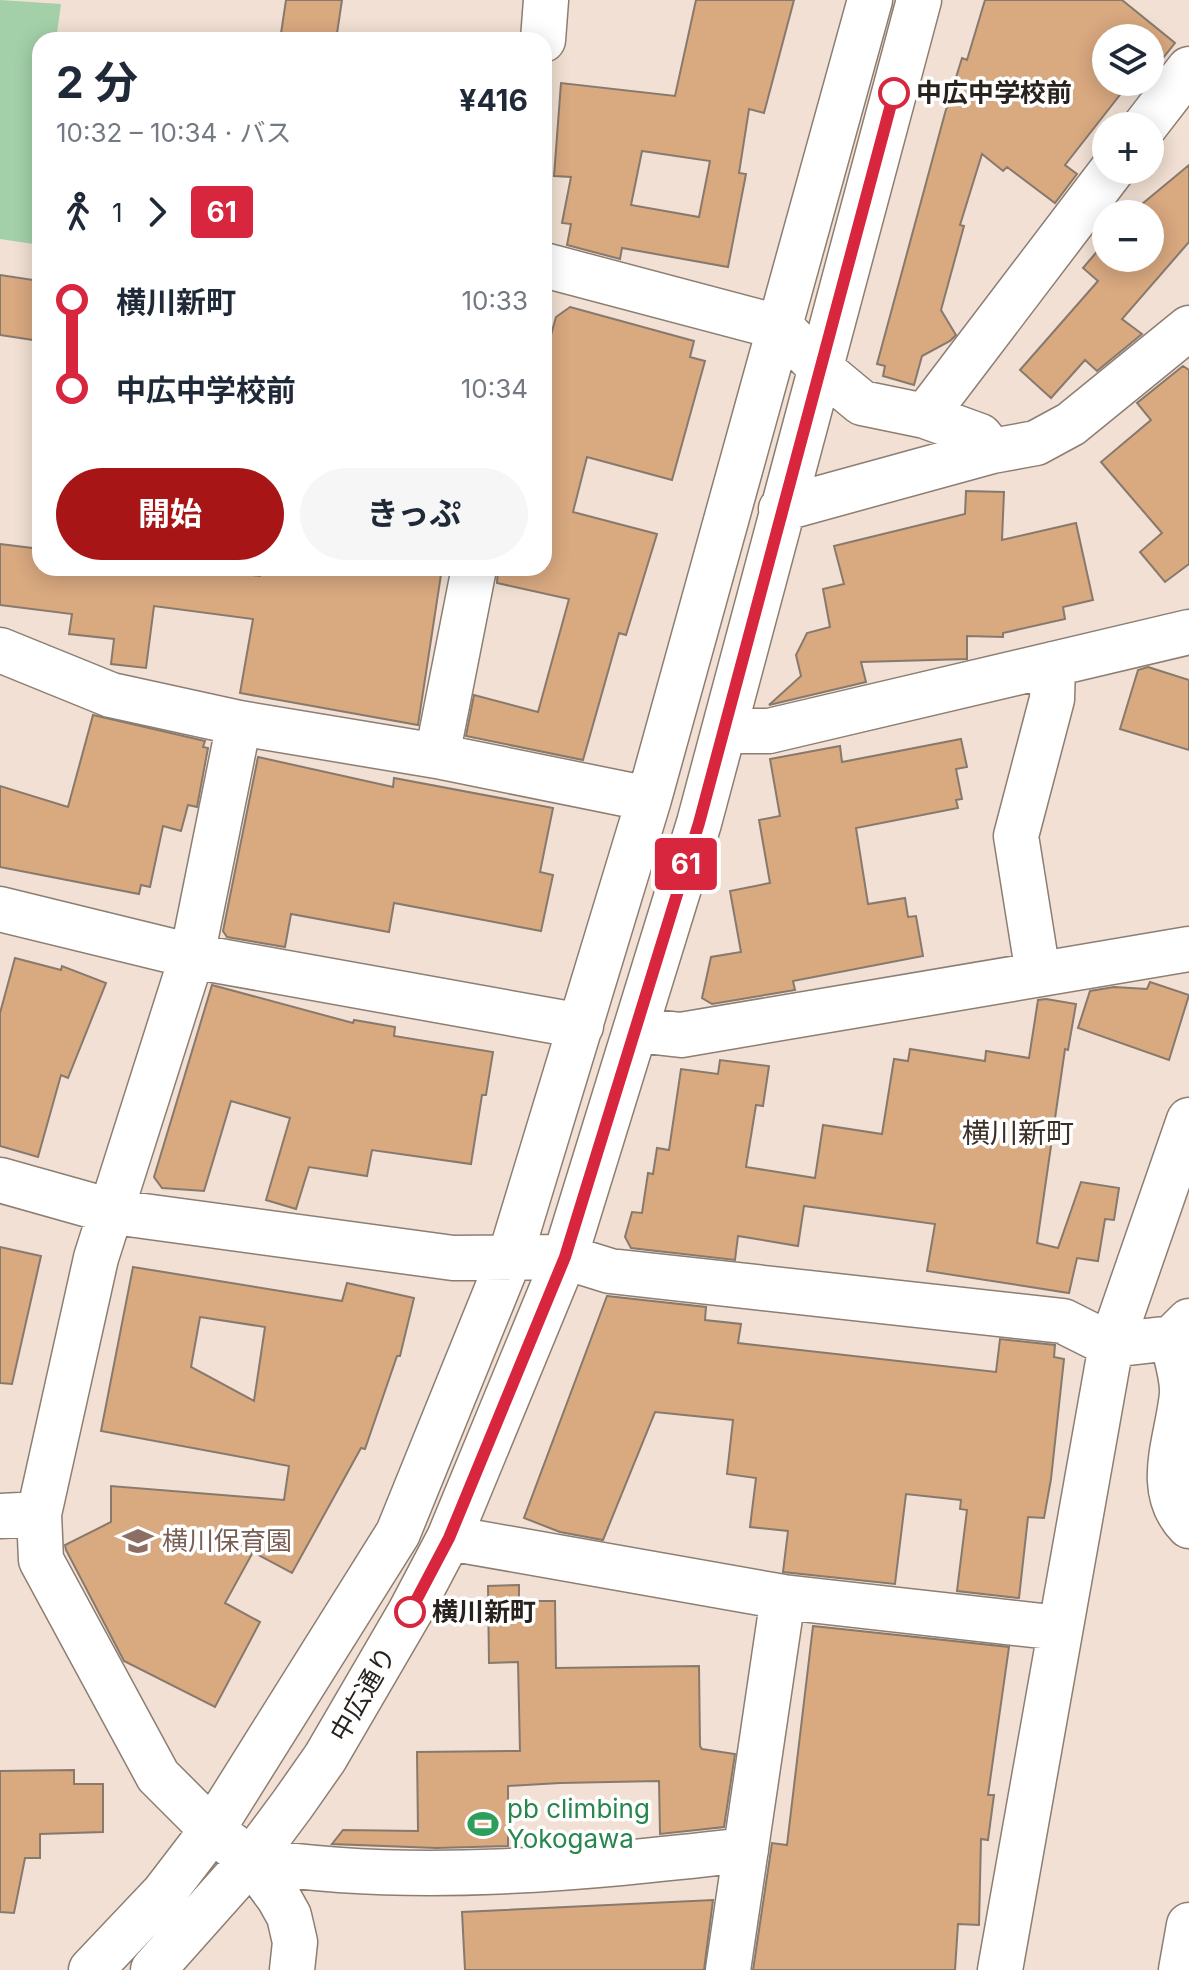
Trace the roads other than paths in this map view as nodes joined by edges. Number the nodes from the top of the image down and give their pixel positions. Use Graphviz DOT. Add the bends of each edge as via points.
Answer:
graph roads {
  1 [pos="546,0"];
  2 [pos="870,0"];
  3 [pos="919,0"];
  4 [pos="544,32"];
  5 [pos="1189,69"];
  6 [pos="1156,112"];
  7 [pos="1101,184"];
  8 [pos="552,267"];
  9 [pos="782,328"];
  10 [pos="1189,328"];
  11 [pos="821,369"];
  12 [pos="925,416"];
  13 [pos="992,451"];
  14 [pos="781,509"];
  15 [pos="472,576"];
  16 [pos="1189,632"];
  17 [pos="0,650"];
  18 [pos="1053,664"];
  19 [pos="239,723"];
  20 [pos="724,731"];
  21 [pos="437,756"];
  22 [pos="649,799"];
  23 [pos="0,909"];
  24 [pos="1189,949"];
  25 [pos="192,956"];
  26 [pos="1038,974"];
  27 [pos="581,1026"];
  28 [pos="637,1030"];
  29 [pos="1189,1120"];
  30 [pos="0,1180"];
  31 [pos="114,1212"];
  32 [pos="510,1257"];
  33 [pos="565,1257"];
  34 [pos="1181,1330"];
  35 [pos="1111,1345"];
  36 [pos="20,1515"];
  37 [pos="1189,1526"];
  38 [pos="449,1538"];
  39 [pos="783,1597"];
  40 [pos="1060,1628"];
  41 [pos="212,1830"];
  42 [pos="746,1850"];
  43 [pos="251,1860"];
  44 [pos="1189,1925"];
  45 [pos="91,1970"];
  46 [pos="153,1970"];
  47 [pos="292,1970"];
  48 [pos="728,1970"];
  49 [pos="1000,1970"];
  50 [pos="1181,1970"];
  1 -- 4 [label="street"];
  2 -- 9 [label="street"];
  3 -- 11 [label="street, 中広通り"];
  5 -- 6 [label="street"];
  7 -- 12 [label="street"];
  8 -- 9 [label="street"];
  9 -- 11 [label="street"];
  9 -- 22 [label="street"];
  10 -- 13 [label="street" via="1071,424 1036,443"];
  11 -- 12 [label="street" via="862,403"];
  11 -- 14 [label="street, 中広通り"];
  12 -- 13 [label="street" via="980,436"];
  13 -- 14 [label="street"];
  14 -- 20 [label="street, 中広通り"];
  15 -- 21 [label="street"];
  16 -- 18 [label="street"];
  17 -- 19 [label="street" via="111,695"];
  18 -- 20 [label="street" via="769,731"];
  18 -- 26 [label="street" via="1052,699 1016,836"];
  19 -- 21 [label="street"];
  19 -- 25 [label="street"];
  20 -- 28 [label="street, 中広通り"];
  21 -- 22 [label="street"];
  22 -- 27 [label="street"];
  23 -- 25 [label="street"];
  24 -- 26 [label="street"];
  25 -- 27 [label="street"];
  25 -- 31 [label="street"];
  26 -- 28 [label="street" via="681,1035"];
  27 -- 32 [label="street"];
  28 -- 33 [label="street, 中広通り"];
  29 -- 35 [label="street"];
  30 -- 31 [label="street"];
  31 -- 32 [label="street" via="453,1258"];
  31 -- 36 [label="street"];
  32 -- 33 [label="street"];
  32 -- 41 [label="street" via="398,1533"];
  33 -- 35 [label="street" via="610,1271 1063,1321"];
  33 -- 38 [label="street, 中広通り"];
  34 -- 35 [label="street"];
  34 -- 37 [label="street" via="1182,1391 1168,1477 1173,1507"];
  35 -- 40 [label="street"];
  36 -- 41 [label="street" via="158,1776"];
  38 -- 39 [label="street"];
  38 -- 43 [label="street, 中広通り" via="325,1758"];
  39 -- 40 [label="street"];
  39 -- 42 [label="street"];
  40 -- 49 [label="street"];
  41 -- 43 [label="street"];
  41 -- 45 [label="street" via="163,1894"];
  42 -- 43 [label="street" via="481,1871 303,1868"];
  42 -- 48 [label="street"];
  43 -- 46 [label="street, 中広通り"];
  43 -- 47 [label="street" via="289,1916 295,1942"];
  44 -- 50 [label="street"];
}
